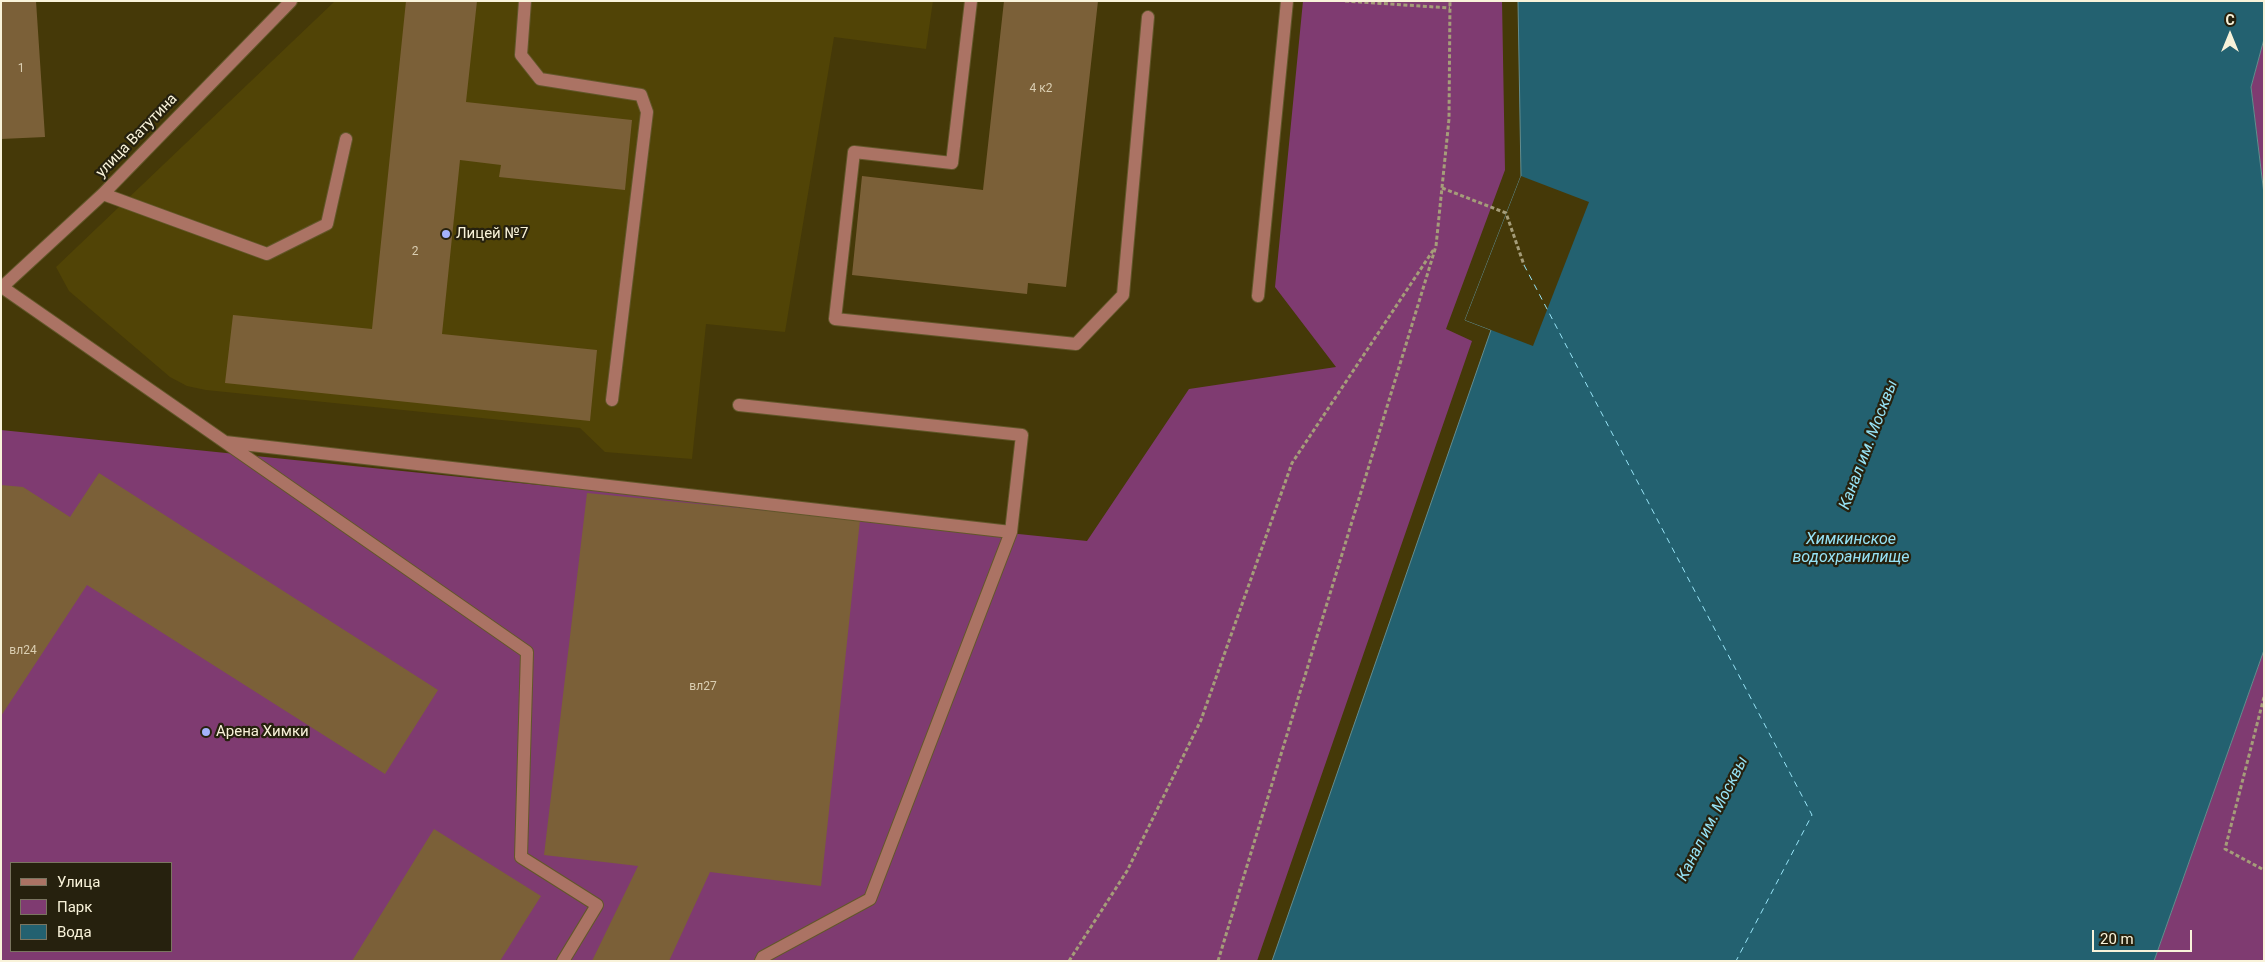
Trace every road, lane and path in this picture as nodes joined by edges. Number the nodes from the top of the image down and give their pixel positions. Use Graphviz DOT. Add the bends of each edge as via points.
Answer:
graph roads {
  1 [pos="291,1"];
  2 [pos="524,1"];
  3 [pos="971,1"];
  4 [pos="1287,1"];
  5 [pos="1344,1"];
  6 [pos="1450,1"];
  7 [pos="1450,8"];
  8 [pos="1148,18"];
  9 [pos="346,139"];
  10 [pos="1442,188"];
  11 [pos="104,194"];
  12 [pos="1436,246"];
  13 [pos="1524,265"];
  14 [pos="2,287"];
  15 [pos="1258,296"];
  16 [pos="612,400"];
  17 [pos="739,405"];
  18 [pos="225,442"];
  19 [pos="1011,532"];
  20 [pos="2264,697"];
  21 [pos="2264,870"];
  22 [pos="563,961"];
  23 [pos="761,961"];
  24 [pos="1069,961"];
  25 [pos="1218,961"];
  1 -- 11 [label="street, улица Ватутина"];
  2 -- 16 [label="street" via="521,56 540,79 641,95 648,112"];
  3 -- 8 [label="street" via="952,163 854,152 835,319 1076,344 1123,295"];
  4 -- 15 [label="street"];
  5 -- 7 [label="path"];
  6 -- 7 [label="path"];
  7 -- 10 [label="path" via="1448,119"];
  9 -- 11 [label="street" via="327,224 267,254"];
  10 -- 12 [label="path"];
  10 -- 13 [label="path" via="1506,213"];
  11 -- 14 [label="street, улица Ватутина"];
  12 -- 24 [label="path" via="1292,463 1201,720 1127,871"];
  12 -- 25 [label="path"];
  14 -- 18 [label="street"];
  17 -- 19 [label="street" via="1022,435"];
  18 -- 19 [label="street"];
  18 -- 22 [label="street" via="527,652 521,857 598,905"];
  19 -- 23 [label="street" via="870,899"];
  20 -- 21 [label="path" via="2225,849"];
}
